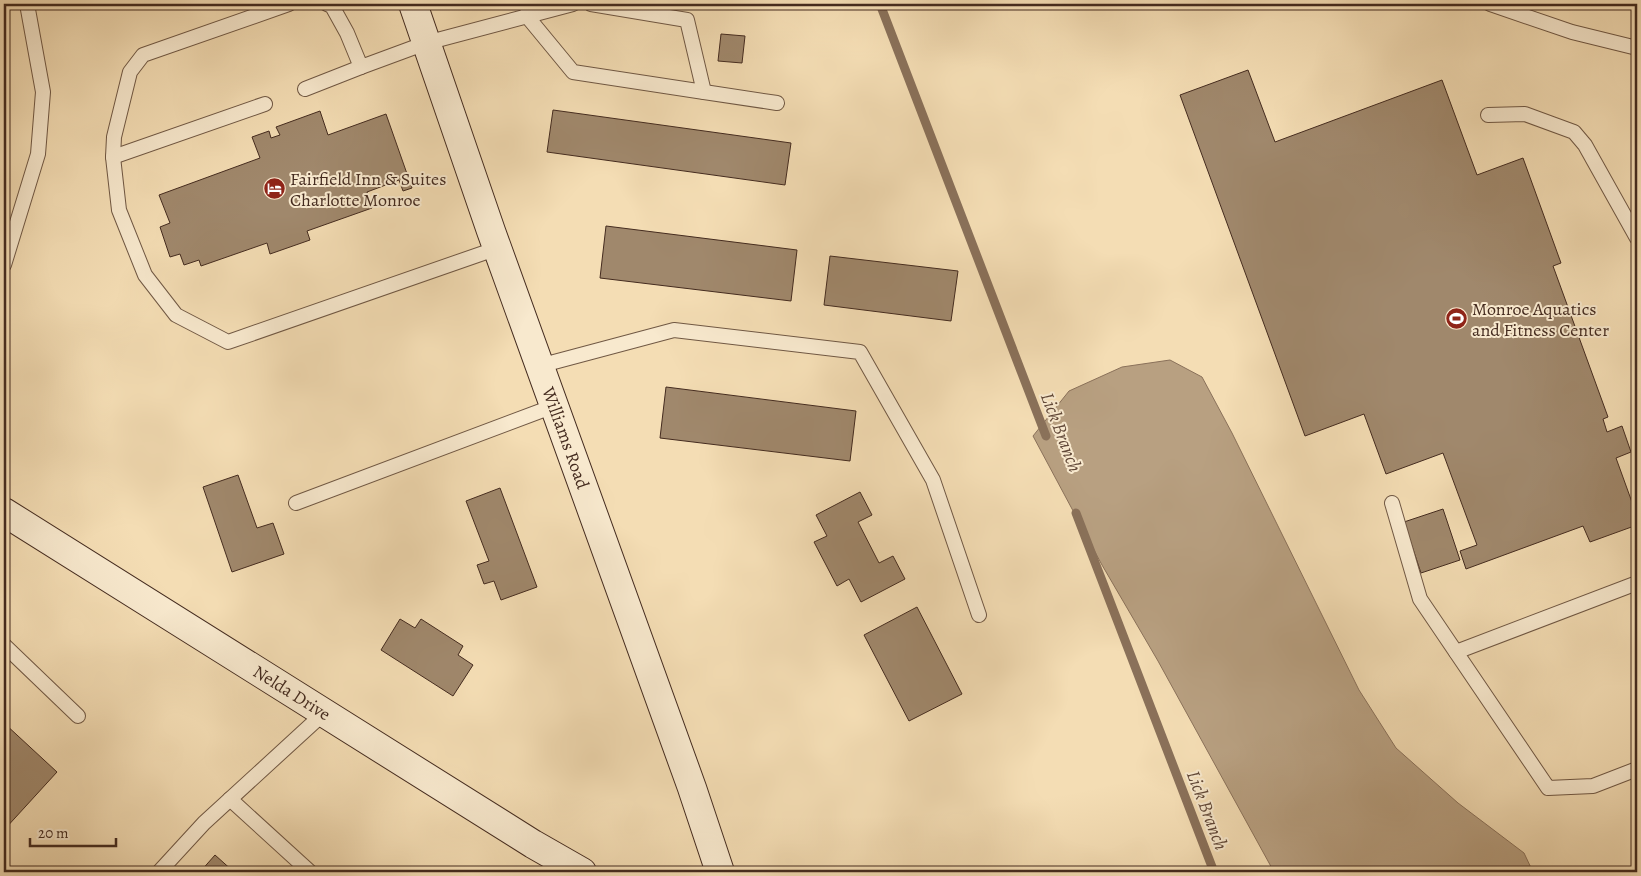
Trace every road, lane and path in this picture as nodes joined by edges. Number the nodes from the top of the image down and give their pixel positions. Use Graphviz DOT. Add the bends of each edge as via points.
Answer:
graph roads {
  1 [pos="27,4"];
  2 [pos="289,4"];
  3 [pos="327,4"];
  4 [pos="413,4"];
  5 [pos="573,4"];
  6 [pos="591,4"];
  7 [pos="1490,4"];
  8 [pos="526,15"];
  9 [pos="426,43"];
  10 [pos="1637,48"];
  11 [pos="361,67"];
  12 [pos="305,89"];
  13 [pos="704,92"];
  14 [pos="777,103"];
  15 [pos="265,104"];
  16 [pos="1488,115"];
  17 [pos="113,156"];
  18 [pos="1636,234"];
  19 [pos="498,248"];
  20 [pos="4,264"];
  21 [pos="539,366"];
  22 [pos="554,406"];
  23 [pos="296,503"];
  24 [pos="1392,503"];
  25 [pos="4,512"];
  26 [pos="1637,583"];
  27 [pos="979,615"];
  28 [pos="4,645"];
  29 [pos="1456,652"];
  30 [pos="324,713"];
  31 [pos="78,716"];
  32 [pos="1637,769"];
  33 [pos="230,799"];
  34 [pos="575,871"];
  35 [pos="159,872"];
  36 [pos="310,872"];
  37 [pos="720,872"];
  1 -- 20 [label="lane" via="43,92 39,145"];
  2 -- 17 [label="lane" via="143,55 130,72 114,137"];
  3 -- 11 [label="lane" via="332,6 348,33"];
  4 -- 9 [label="street, Williams Road"];
  5 -- 8 [label="lane"];
  6 -- 13 [label="lane" via="687,20"];
  7 -- 10 [label="lane" via="1572,32"];
  8 -- 9 [label="lane"];
  8 -- 13 [label="lane" via="573,72"];
  9 -- 11 [label="lane"];
  9 -- 19 [label="street, Williams Road"];
  11 -- 12 [label="lane"];
  13 -- 14 [label="lane"];
  15 -- 17 [label="lane"];
  16 -- 18 [label="lane" via="1525,114 1574,132 1585,145"];
  17 -- 19 [label="lane" via="120,210 145,275 176,315 228,342"];
  19 -- 21 [label="street, Williams Road"];
  21 -- 22 [label="street, Williams Road"];
  21 -- 27 [label="lane" via="674,330 860,352 933,480"];
  22 -- 23 [label="lane"];
  22 -- 37 [label="street, Williams Road"];
  24 -- 29 [label="lane" via="1420,599"];
  25 -- 30 [label="street, Nelda Drive"];
  26 -- 29 [label="lane"];
  28 -- 31 [label="lane"];
  29 -- 32 [label="lane" via="1548,788 1593,786"];
  30 -- 33 [label="lane"];
  30 -- 34 [label="street, Nelda Drive"];
  33 -- 35 [label="lane"];
  33 -- 36 [label="lane"];
}
